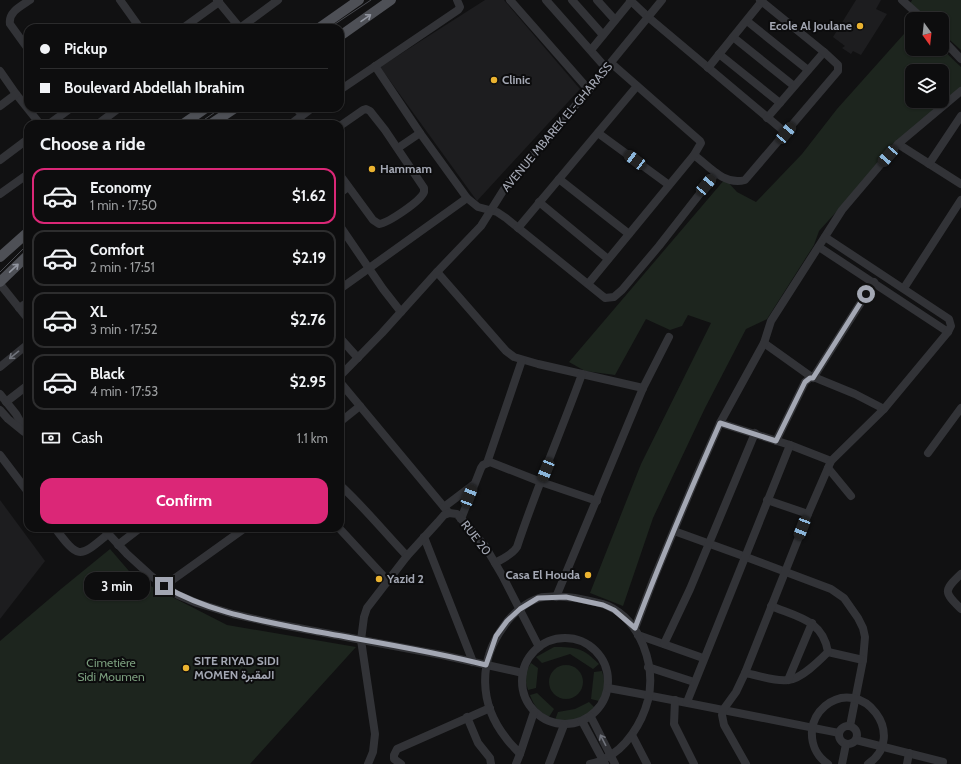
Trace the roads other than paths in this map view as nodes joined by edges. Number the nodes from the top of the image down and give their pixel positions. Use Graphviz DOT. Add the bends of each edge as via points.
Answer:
graph roads {
  1 [pos="30,0"];
  2 [pos="120,0"];
  3 [pos="278,0"];
  4 [pos="359,0"];
  5 [pos="391,0"];
  6 [pos="457,0"];
  7 [pos="510,0"];
  8 [pos="546,0"];
  9 [pos="572,0"];
  10 [pos="597,0"];
  11 [pos="630,0"];
  12 [pos="662,0"];
  13 [pos="904,0"];
  14 [pos="218,1"];
  15 [pos="761,1"];
  16 [pos="916,12"];
  17 [pos="648,18"];
  18 [pos="614,20"];
  19 [pos="747,21"];
  20 [pos="137,24"];
  21 [pos="188,24"];
  22 [pos="237,24"];
  23 [pos="245,24"];
  24 [pos="325,24"];
  25 [pos="344,33"];
  26 [pos="603,35"];
  27 [pos="733,37"];
  28 [pos="24,43"];
  29 [pos="949,46"];
  30 [pos="591,50"];
  31 [pos="824,52"];
  32 [pos="719,54"];
  33 [pos="961,59"];
  34 [pos="608,65"];
  35 [pos="376,66"];
  36 [pos="708,68"];
  37 [pos="808,70"];
  38 [pos="0,71"];
  39 [pos="637,86"];
  40 [pos="794,86"];
  41 [pos="344,87"];
  42 [pos="589,90"];
  43 [pos="961,91"];
  44 [pos="16,94"];
  45 [pos="780,103"];
  46 [pos="24,104"];
  47 [pos="0,106"];
  48 [pos="30,112"];
  49 [pos="66,112"];
  50 [pos="114,112"];
  51 [pos="197,112"];
  52 [pos="229,112"];
  53 [pos="961,116"];
  54 [pos="767,118"];
  55 [pos="37,120"];
  56 [pos="56,120"];
  57 [pos="103,120"];
  58 [pos="188,120"];
  59 [pos="217,120"];
  60 [pos="344,123"];
  61 [pos="420,133"];
  62 [pos="598,133"];
  63 [pos="786,133"];
  64 [pos="24,143"];
  65 [pos="898,144"];
  66 [pos="398,148"];
  67 [pos="694,155"];
  68 [pos="0,160"];
  69 [pos="929,164"];
  70 [pos="716,173"];
  71 [pos="24,177"];
  72 [pos="559,179"];
  73 [pos="344,181"];
  74 [pos="961,184"];
  75 [pos="669,185"];
  76 [pos="348,187"];
  77 [pos="344,190"];
  78 [pos="0,194"];
  79 [pos="467,198"];
  80 [pos="961,200"];
  81 [pos="539,202"];
  82 [pos="491,210"];
  83 [pos="518,228"];
  84 [pos="344,232"];
  85 [pos="629,234"];
  86 [pos="24,236"];
  87 [pos="825,237"];
  88 [pos="818,247"];
  89 [pos="0,257"];
  90 [pos="24,259"];
  91 [pos="608,259"];
  92 [pos="368,268"];
  93 [pos="436,272"];
  94 [pos="874,282"];
  95 [pos="0,283"];
  96 [pos="588,284"];
  97 [pos="344,286"];
  98 [pos="904,288"];
  99 [pos="24,305"];
  100 [pos="19,308"];
  101 [pos="401,312"];
  102 [pos="24,314"];
  103 [pos="948,332"];
  104 [pos="669,337"];
  105 [pos="764,343"];
  106 [pos="344,344"];
  107 [pos="24,347"];
  108 [pos="358,358"];
  109 [pos="522,360"];
  110 [pos="0,367"];
  111 [pos="344,372"];
  112 [pos="582,374"];
  113 [pos="813,378"];
  114 [pos="344,387"];
  115 [pos="24,388"];
  116 [pos="643,388"];
  117 [pos="0,394"];
  118 [pos="6,402"];
  119 [pos="360,406"];
  120 [pos="961,408"];
  121 [pos="12,409"];
  122 [pos="884,409"];
  123 [pos="1,413"];
  124 [pos="344,419"];
  125 [pos="720,423"];
  126 [pos="24,428"];
  127 [pos="24,432"];
  128 [pos="755,433"];
  129 [pos="776,441"];
  130 [pos="790,445"];
  131 [pos="928,453"];
  132 [pos="0,455"];
  133 [pos="487,463"];
  134 [pos="830,465"];
  135 [pos="541,482"];
  136 [pos="473,485"];
  137 [pos="24,487"];
  138 [pos="344,489"];
  139 [pos="851,496"];
  140 [pos="768,500"];
  141 [pos="596,501"];
  142 [pos="447,510"];
  143 [pos="808,514"];
  144 [pos="461,518"];
  145 [pos="58,532"];
  146 [pos="105,532"];
  147 [pos="107,532"];
  148 [pos="135,532"];
  149 [pos="239,532"];
  150 [pos="343,532"];
  151 [pos="674,532"];
  152 [pos="424,537"];
  153 [pos="708,544"];
  154 [pos="118,545"];
  155 [pos="407,556"];
  156 [pos="746,557"];
  157 [pos="495,563"];
  158 [pos="785,572"];
  159 [pos="961,574"];
  160 [pos="388,581"];
  161 [pos="164,586"];
  162 [pos="556,597"];
  163 [pos="771,606"];
  164 [pos="520,609"];
  165 [pos="961,609"];
  166 [pos="812,623"];
  167 [pos="637,631"];
  168 [pos="361,640"];
  169 [pos="664,644"];
  170 [pos="539,647"];
  171 [pos="828,652"];
  172 [pos="703,658"];
  173 [pos="863,660"];
  174 [pos="473,662"];
  175 [pos="486,665"];
  176 [pos="648,666"];
  177 [pos="523,673"];
  178 [pos="745,673"];
  179 [pos="788,680"];
  180 [pos="694,682"];
  181 [pos="608,688"];
  182 [pos="649,694"];
  183 [pos="856,699"];
  184 [pos="675,700"];
  185 [pos="687,702"];
  186 [pos="490,708"];
  187 [pos="724,710"];
  188 [pos="534,712"];
  189 [pos="467,717"];
  190 [pos="591,717"];
  191 [pos="582,721"];
  192 [pos="564,725"];
  193 [pos="850,726"];
  194 [pos="812,727"];
  195 [pos="839,733"];
  196 [pos="632,735"];
  197 [pos="856,740"];
  198 [pos="846,744"];
  199 [pos="882,747"];
  200 [pos="909,753"];
  201 [pos="520,754"];
  202 [pos="611,756"];
  203 [pos="604,762"];
  204 [pos="943,762"];
  205 [pos="368,764"];
  206 [pos="401,764"];
  207 [pos="491,764"];
  208 [pos="516,764"];
  209 [pos="549,764"];
  210 [pos="590,764"];
  211 [pos="615,764"];
  212 [pos="647,764"];
  213 [pos="694,764"];
  214 [pos="746,764"];
  215 [pos="828,764"];
  216 [pos="842,764"];
  217 [pos="868,764"];
  218 [pos="908,764"];
  1 -- 28 [label="street" via="11,14 9,19"];
  2 -- 20 [label="street"];
  3 -- 23 [label="street"];
  4 -- 24 [label="main road"];
  25 -- 5 [label="main road, one-way"];
  6 -- 35 [label="street" via="460,7 458,10"];
  7 -- 42 [label="street"];
  8 -- 30 [label="street"];
  9 -- 26 [label="street"];
  10 -- 18 [label="street"];
  11 -- 17 [label="street"];
  11 -- 18 [label="street"];
  12 -- 17 [label="street, AVENUE MBAREK EL-GHARASS"];
  13 -- 16 [label="street"];
  14 -- 21 [label="street"];
  14 -- 22 [label="street"];
  15 -- 19 [label="street"];
  15 -- 31 [label="street"];
  17 -- 34 [label="street, AVENUE MBAREK EL-GHARASS"];
  17 -- 36 [label="street"];
  18 -- 26 [label="street"];
  19 -- 27 [label="street"];
  19 -- 37 [label="street"];
  26 -- 30 [label="street"];
  27 -- 32 [label="street"];
  27 -- 40 [label="street"];
  29 -- 33 [label="street"];
  30 -- 34 [label="street"];
  31 -- 37 [label="street"];
  31 -- 63 [label="street" via="838,65 838,71"];
  32 -- 36 [label="street"];
  32 -- 45 [label="street"];
  34 -- 39 [label="street"];
  34 -- 42 [label="street, AVENUE MBAREK EL-GHARASS"];
  35 -- 41 [label="street"];
  35 -- 61 [label="street"];
  36 -- 54 [label="street"];
  37 -- 40 [label="street"];
  38 -- 44 [label="street"];
  39 -- 62 [label="street"];
  39 -- 67 [label="street" via="700,141"];
  40 -- 45 [label="street"];
  42 -- 82 [label="street, AVENUE MBAREK EL-GHARASS" via="508,183"];
  43 -- 65 [label="street"];
  44 -- 46 [label="street"];
  44 -- 47 [label="street"];
  45 -- 54 [label="street"];
  48 -- 55 [label="street"];
  49 -- 56 [label="street"];
  50 -- 57 [label="street"];
  51 -- 58 [label="main road"];
  52 -- 59 [label="main road"];
  53 -- 69 [label="street"];
  54 -- 63 [label="street"];
  60 -- 66 [label="street" via="363,110 369,110"];
  61 -- 66 [label="street"];
  61 -- 79 [label="street"];
  62 -- 72 [label="street"];
  62 -- 75 [label="street"];
  63 -- 70 [label="street" via="745,180 734,182"];
  64 -- 68 [label="street"];
  65 -- 69 [label="street"];
  65 -- 87 [label="street" via="842,210"];
  66 -- 76 [label="street" via="424,188 421,197 385,222 378,224"];
  67 -- 70 [label="street"];
  67 -- 75 [label="street"];
  69 -- 74 [label="street"];
  70 -- 96 [label="street" via="617,295 605,298"];
  71 -- 78 [label="street"];
  72 -- 81 [label="street"];
  72 -- 85 [label="street"];
  73 -- 76 [label="street"];
  75 -- 85 [label="street"];
  76 -- 77 [label="street"];
  79 -- 82 [label="street" via="478,207"];
  79 -- 92 [label="street"];
  80 -- 98 [label="street"];
  81 -- 83 [label="street"];
  81 -- 91 [label="street"];
  82 -- 83 [label="street"];
  82 -- 93 [label="street, AVENUE MBAREK EL-GHARASS" via="481,226"];
  83 -- 96 [label="street"];
  84 -- 92 [label="street"];
  85 -- 91 [label="street"];
  86 -- 89 [label="main road"];
  87 -- 88 [label="street"];
  87 -- 98 [label="street"];
  88 -- 94 [label="street"];
  88 -- 105 [label="street" via="771,321"];
  95 -- 90 [label="main road, one-way"];
  91 -- 96 [label="street"];
  92 -- 97 [label="street"];
  92 -- 101 [label="street"];
  93 -- 101 [label="street, AVENUE MBAREK EL-GHARASS"];
  93 -- 109 [label="street" via="506,351"];
  94 -- 103 [label="street"];
  94 -- 113 [label="street"];
  95 -- 100 [label="street"];
  98 -- 103 [label="street" via="949,319 951,324"];
  99 -- 100 [label="street"];
  100 -- 102 [label="street"];
  101 -- 108 [label="street, AVENUE MBAREK EL-GHARASS"];
  103 -- 122 [label="street"];
  104 -- 116 [label="street"];
  105 -- 113 [label="street"];
  105 -- 125 [label="street"];
  106 -- 108 [label="street"];
  107 -- 110 [label="street, one-way"];
  108 -- 111 [label="street, AVENUE MBAREK EL-GHARASS"];
  109 -- 112 [label="street"];
  109 -- 133 [label="street"];
  112 -- 116 [label="street"];
  112 -- 135 [label="street"];
  113 -- 122 [label="street" via="855,394"];
  113 -- 129 [label="street" via="805,382"];
  114 -- 119 [label="street"];
  115 -- 118 [label="street"];
  116 -- 141 [label="street"];
  117 -- 118 [label="street"];
  118 -- 121 [label="street"];
  119 -- 124 [label="street"];
  119 -- 142 [label="street"];
  120 -- 131 [label="street"];
  121 -- 123 [label="street"];
  121 -- 126 [label="street"];
  122 -- 134 [label="street"];
  123 -- 127 [label="street"];
  125 -- 128 [label="street"];
  125 -- 151 [label="street"];
  128 -- 129 [label="street"];
  128 -- 153 [label="street"];
  129 -- 130 [label="street"];
  130 -- 134 [label="street"];
  130 -- 140 [label="street"];
  132 -- 137 [label="street"];
  133 -- 135 [label="street" via="494,463"];
  133 -- 136 [label="street" via="481,468"];
  134 -- 139 [label="street"];
  134 -- 143 [label="street"];
  135 -- 141 [label="street"];
  135 -- 157 [label="street" via="515,551"];
  136 -- 142 [label="street"];
  136 -- 144 [label="street"];
  138 -- 155 [label="street"];
  140 -- 143 [label="street"];
  140 -- 156 [label="street"];
  141 -- 162 [label="street"];
  142 -- 144 [label="street, RUE 20"];
  142 -- 152 [label="street, RUE 20"];
  143 -- 158 [label="street"];
  144 -- 157 [label="street, RUE 20" via="485,546"];
  145 -- 146 [label="street" via="79,553 86,552"];
  147 -- 154 [label="street"];
  148 -- 154 [label="street"];
  149 -- 161 [label="street"];
  150 -- 160 [label="street"];
  151 -- 153 [label="street"];
  151 -- 167 [label="street"];
  152 -- 155 [label="street, RUE 20"];
  152 -- 174 [label="street"];
  153 -- 156 [label="street"];
  153 -- 169 [label="street"];
  154 -- 161 [label="street"];
  155 -- 160 [label="street, RUE 20"];
  156 -- 158 [label="street"];
  156 -- 172 [label="street"];
  157 -- 164 [label="street, RUE 20"];
  158 -- 163 [label="street"];
  158 -- 173 [label="street" via="830,589 844,598 863,628"];
  159 -- 165 [label="street" via="951,583 948,590 949,596"];
  160 -- 168 [label="street, RUE 20" via="367,608"];
  161 -- 168 [label="street" via="196,603 233,614"];
  162 -- 164 [label="street" via="538,598"];
  162 -- 167 [label="street" via="581,599 608,606"];
  163 -- 166 [label="street"];
  163 -- 178 [label="street"];
  164 -- 170 [label="street, RUE 20"];
  164 -- 175 [label="street" via="496,636"];
  166 -- 171 [label="street" via="823,635"];
  166 -- 179 [label="street"];
  167 -- 169 [label="street"];
  167 -- 176 [label="street"];
  168 -- 174 [label="street"];
  168 -- 205 [label="street, RUE 20" via="375,734 373,752"];
  169 -- 172 [label="street"];
  170 -- 177 [label="street" via="529,658"];
  170 -- 181 [label="street" via="556,639 566,638 592,647 606,665"];
  171 -- 173 [label="street"];
  171 -- 179 [label="street" via="808,670"];
  172 -- 180 [label="street"];
  173 -- 183 [label="street"];
  174 -- 175 [label="street"];
  175 -- 177 [label="street"];
  175 -- 186 [label="street" via="484,682"];
  176 -- 180 [label="street"];
  176 -- 182 [label="street"];
  177 -- 188 [label="street" via="524,694"];
  178 -- 179 [label="street"];
  178 -- 187 [label="street" via="732,700"];
  180 -- 185 [label="street"];
  181 -- 182 [label="street"];
  181 -- 190 [label="street" via="605,699"];
  182 -- 184 [label="street"];
  182 -- 196 [label="street" via="645,710"];
  183 -- 193 [label="street"];
  183 -- 194 [label="street" via="846,698 828,704 815,718"];
  183 -- 199 [label="street" via="874,708 880,717 884,737"];
  184 -- 185 [label="street"];
  184 -- 213 [label="street" via="674,724"];
  185 -- 187 [label="street"];
  186 -- 189 [label="street"];
  186 -- 201 [label="street" via="503,734"];
  187 -- 194 [label="street"];
  187 -- 214 [label="street" via="724,725"];
  188 -- 192 [label="street" via="543,719"];
  188 -- 201 [label="street"];
  189 -- 206 [label="street" via="397,749 394,758"];
  189 -- 207 [label="street" via="478,743 490,758"];
  190 -- 191 [label="street"];
  202 -- 190 [label="street, one-way"];
  191 -- 192 [label="street"];
  191 -- 203 [label="street"];
  192 -- 209 [label="street"];
  193 -- 195 [label="street" via="841,729"];
  193 -- 197 [label="street" via="856,732"];
  194 -- 195 [label="street"];
  194 -- 215 [label="street" via="814,746"];
  195 -- 198 [label="street" via="839,738"];
  196 -- 202 [label="street"];
  196 -- 212 [label="street"];
  197 -- 198 [label="street"];
  197 -- 199 [label="street"];
  198 -- 216 [label="street"];
  199 -- 200 [label="street"];
  199 -- 217 [label="street"];
  200 -- 204 [label="street"];
  200 -- 218 [label="street"];
  201 -- 208 [label="street"];
  202 -- 203 [label="street"];
  202 -- 211 [label="street"];
  203 -- 210 [label="street"];
}
